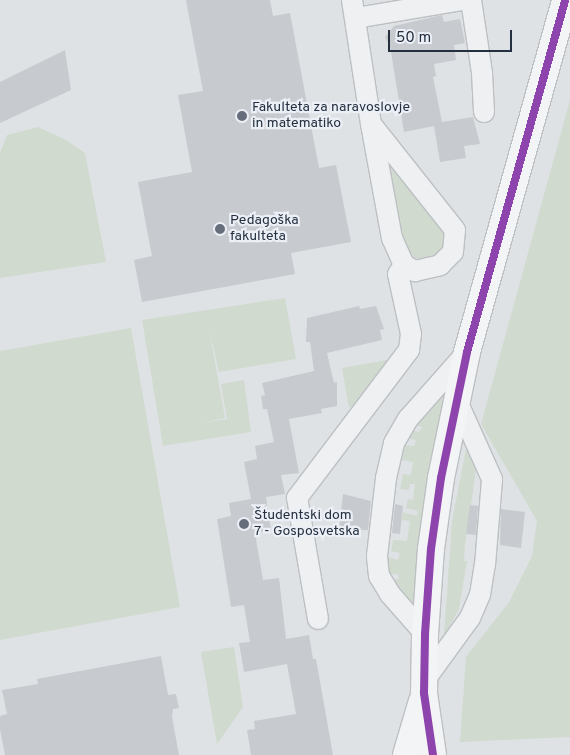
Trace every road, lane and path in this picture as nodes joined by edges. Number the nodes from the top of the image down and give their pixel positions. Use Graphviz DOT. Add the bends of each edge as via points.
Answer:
graph roads {
  1 [pos="462,0"];
  2 [pos="471,0"];
  3 [pos="565,0"];
  4 [pos="354,9"];
  5 [pos="484,112"];
  6 [pos="371,124"];
  7 [pos="404,265"];
  8 [pos="468,352"];
  9 [pos="457,401"];
  10 [pos="318,619"];
  11 [pos="425,634"];
  12 [pos="424,687"];
  13 [pos="406,755"];
  14 [pos="419,755"];
  15 [pos="433,755"];
  1 -- 4 [label="lane"];
  2 -- 5 [label="lane" via="482,73"];
  3 -- 8 [label="main road"];
  4 -- 6 [label="lane"];
  6 -- 7 [label="lane" via="392,238"];
  6 -- 7 [label="lane" via="455,230 454,252 440,265 415,272"];
  7 -- 10 [label="lane" via="398,274 411,334 409,350 297,498"];
  8 -- 9 [label="main road"];
  8 -- 11 [label="lane" via="421,400 408,419 394,442 386,478 377,556 379,576 390,594"];
  9 -- 11 [label="main road" via="431,549"];
  9 -- 12 [label="lane" via="492,478 485,565 480,595 470,618"];
  11 -- 12 [label="main road"];
  12 -- 13 [label="main road"];
  12 -- 14 [label="main road"];
  12 -- 15 [label="main road"];
}
